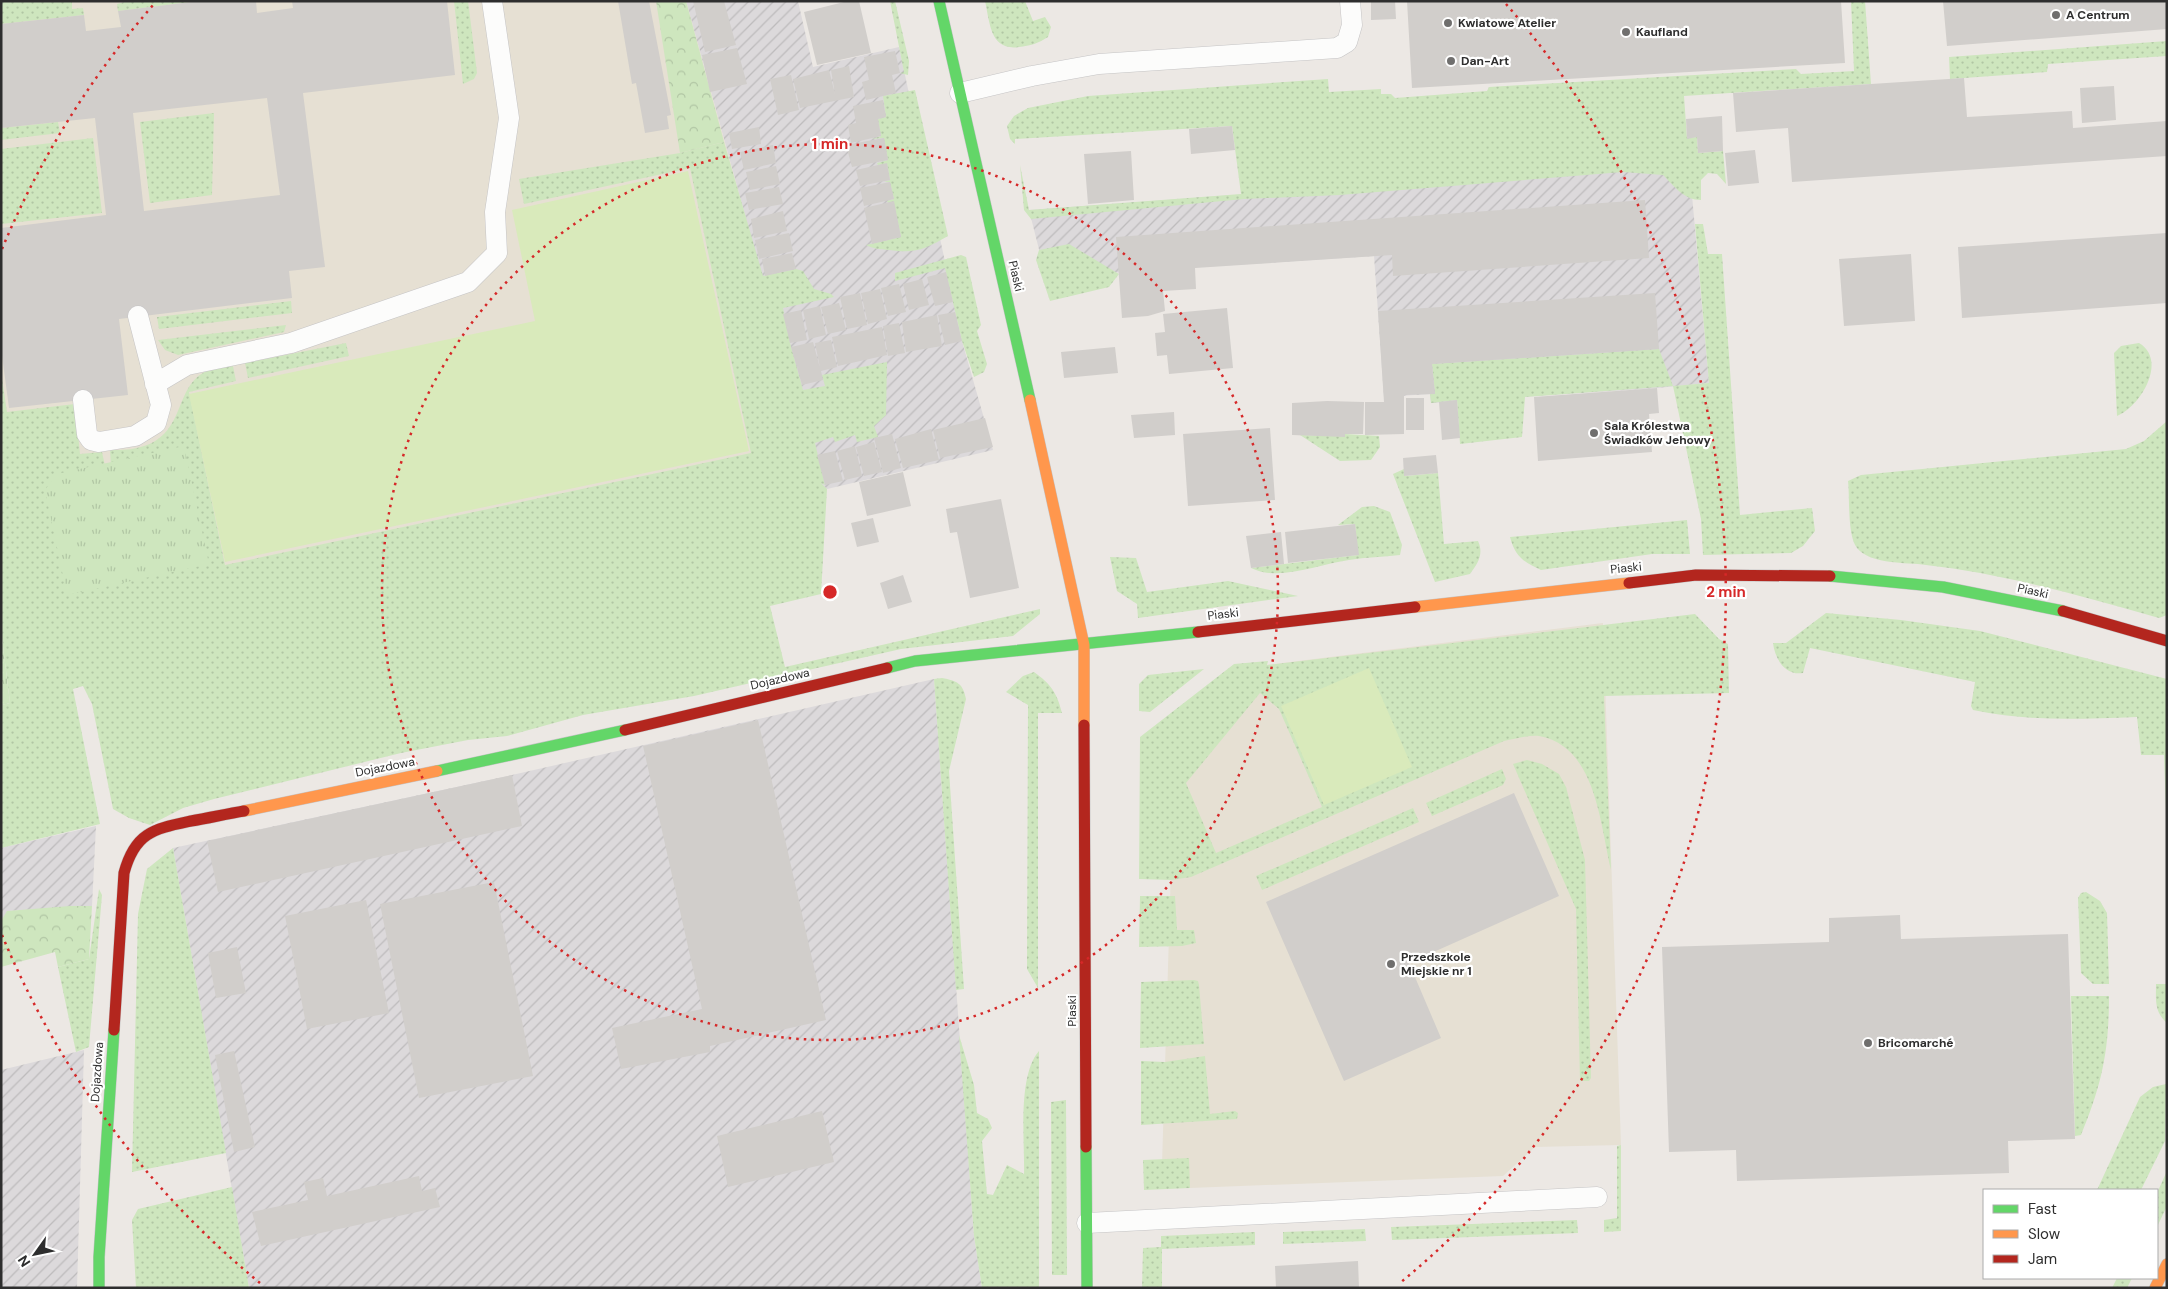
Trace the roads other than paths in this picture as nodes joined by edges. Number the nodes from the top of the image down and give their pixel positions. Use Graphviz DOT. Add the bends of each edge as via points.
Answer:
graph roads {
  1 [pos="492,1"];
  2 [pos="938,1"];
  3 [pos="1350,1"];
  4 [pos="960,93"];
  5 [pos="138,316"];
  6 [pos="155,384"];
  7 [pos="83,400"];
  8 [pos="2167,641"];
  9 [pos="1084,645"];
  10 [pos="1597,1197"];
  11 [pos="1087,1223"];
  12 [pos="2167,1264"];
  13 [pos="99,1288"];
  14 [pos="1087,1288"];
  15 [pos="2156,1288"];
  1 -- 6 [label="lane" via="509,118 496,212 497,253 468,282 291,343 187,365"];
  2 -- 4 [label="street, Piaski"];
  3 -- 4 [label="lane" via="1352,25 1347,42 1337,48 1099,64"];
  4 -- 9 [label="street, Piaski"];
  5 -- 6 [label="lane"];
  6 -- 7 [label="lane" via="161,405 156,423 135,436 100,442 92,440 87,434"];
  8 -- 9 [label="street, Piaski" via="2025,602 1969,591 1903,582 1752,573 1598,585"];
  9 -- 11 [label="street, Piaski"];
  9 -- 13 [label="street, Dojazdowa" via="915,661 543,750 166,826 144,836 128,856 124,873 98,1258"];
  10 -- 11 [label="lane"];
  11 -- 14 [label="street, Piaski"];
  12 -- 15 [label="street"];
}
